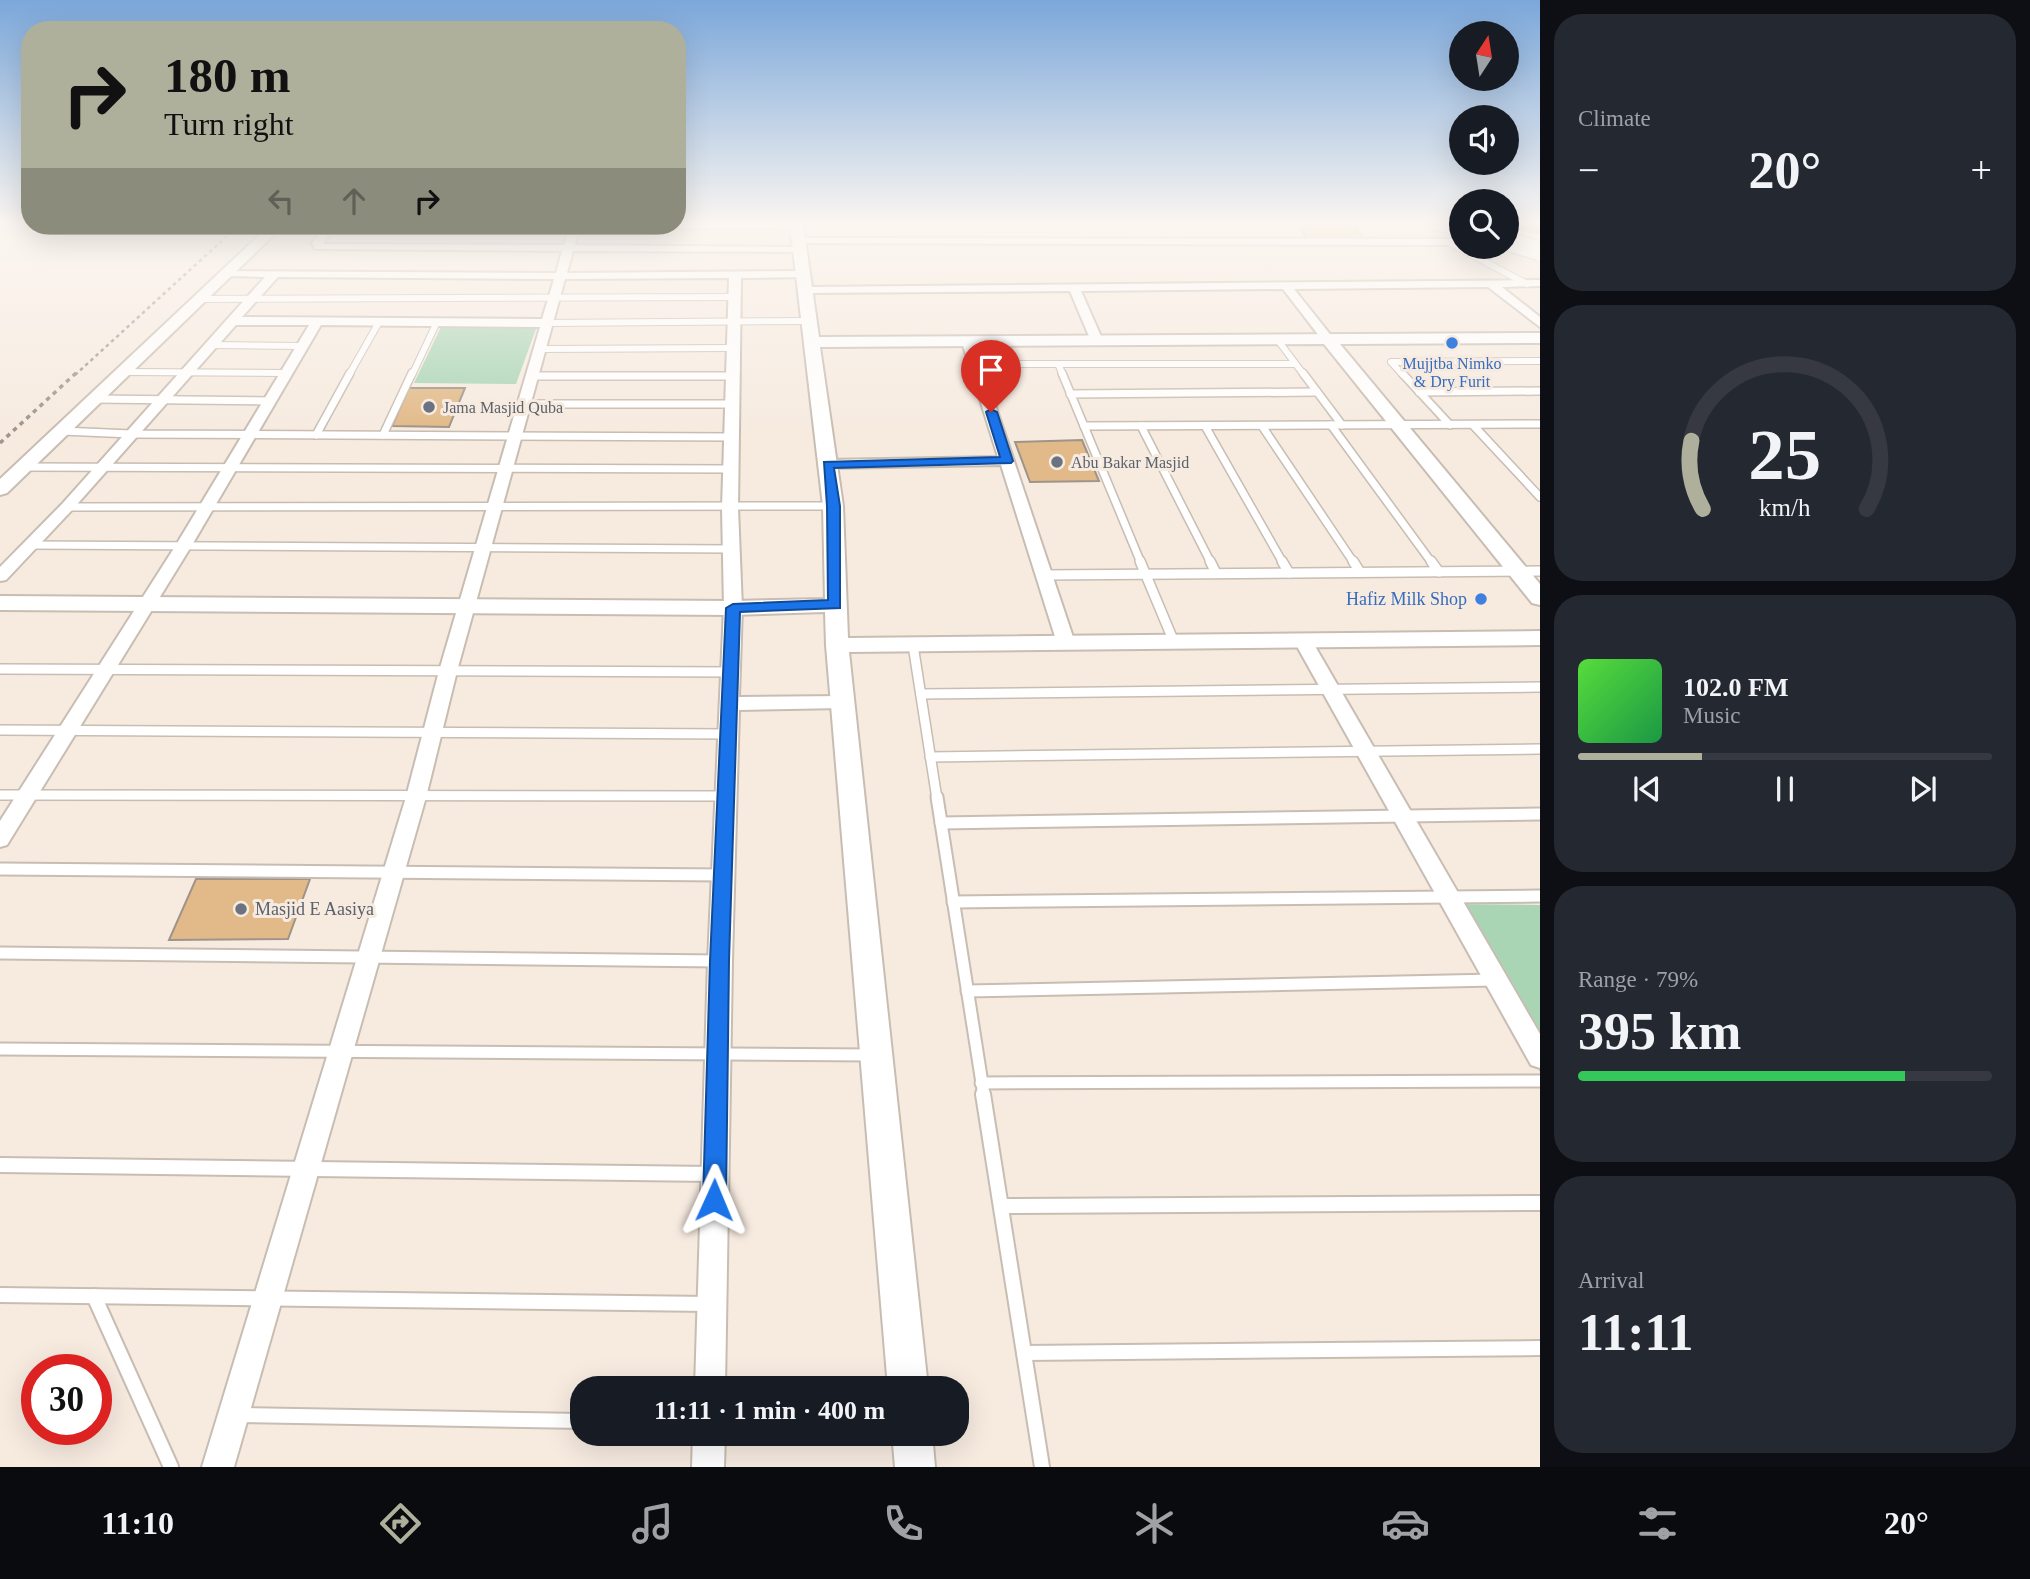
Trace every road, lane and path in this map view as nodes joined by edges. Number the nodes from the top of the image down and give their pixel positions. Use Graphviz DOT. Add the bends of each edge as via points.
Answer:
graph roads {
  1 [pos="165,292"];
  2 [pos="205,292"];
  3 [pos="258,292"];
  4 [pos="555,292"];
  5 [pos="735,292"];
  6 [pos="806,292"];
  7 [pos="1076,292"];
  8 [pos="1291,292"];
  9 [pos="1502,292"];
  10 [pos="735,297"];
  11 [pos="554,298"];
  12 [pos="198,299"];
  13 [pos="253,299"];
  14 [pos="318,320"];
  15 [pos="232,321"];
  16 [pos="379,322"];
  17 [pos="437,322"];
  18 [pos="734,322"];
  19 [pos="548,323"];
  20 [pos="1540,323"];
  21 [pos="812,332"];
  22 [pos="1327,338"];
  23 [pos="1540,338"];
  24 [pos="1277,339"];
  25 [pos="1097,341"];
  26 [pos="968,342"];
  27 [pos="211,345"];
  28 [pos="302,346"];
  29 [pos="734,348"];
  30 [pos="541,349"];
  31 [pos="1540,362"];
  32 [pos="1294,363"];
  33 [pos="975,364"];
  34 [pos="1058,364"];
  35 [pos="121,372"];
  36 [pos="186,373"];
  37 [pos="286,373"];
  38 [pos="532,376"];
  39 [pos="732,376"];
  40 [pos="1540,391"];
  41 [pos="1419,392"];
  42 [pos="1317,393"];
  43 [pos="1070,394"];
  44 [pos="94,399"];
  45 [pos="163,400"];
  46 [pos="270,401"];
  47 [pos="524,404"];
  48 [pos="733,404"];
  49 [pos="1331,425"];
  50 [pos="1342,425"];
  51 [pos="1398,425"];
  52 [pos="1450,425"];
  53 [pos="1473,425"];
  54 [pos="1084,426"];
  55 [pos="1141,426"];
  56 [pos="1205,426"];
  57 [pos="1262,426"];
  58 [pos="1539,426"];
  59 [pos="62,431"];
  60 [pos="131,434"];
  61 [pos="250,434"];
  62 [pos="316,435"];
  63 [pos="383,435"];
  64 [pos="516,436"];
  65 [pos="733,437"];
  66 [pos="0,443"];
  67 [pos="1007,461"];
  68 [pos="828,464"];
  69 [pos="23,467"];
  70 [pos="102,467"];
  71 [pos="230,468"];
  72 [pos="506,468"];
  73 [pos="730,469"];
  74 [pos="0,489"];
  75 [pos="1540,497"];
  76 [pos="496,506"];
  77 [pos="834,506"];
  78 [pos="67,507"];
  79 [pos="206,507"];
  80 [pos="730,508"];
  81 [pos="30,544"];
  82 [pos="184,545"];
  83 [pos="484,546"];
  84 [pos="732,549"];
  85 [pos="1518,571"];
  86 [pos="1540,571"];
  87 [pos="1360,572"];
  88 [pos="1439,572"];
  89 [pos="1216,573"];
  90 [pos="1289,573"];
  91 [pos="1145,574"];
  92 [pos="1044,575"];
  93 [pos="0,576"];
  94 [pos="1540,598"];
  95 [pos="0,603"];
  96 [pos="147,605"];
  97 [pos="835,605"];
  98 [pos="468,606"];
  99 [pos="733,608"];
  100 [pos="1540,638"];
  101 [pos="1303,640"];
  102 [pos="1174,642"];
  103 [pos="1066,643"];
  104 [pos="837,645"];
  105 [pos="913,645"];
  106 [pos="0,668"];
  107 [pos="106,670"];
  108 [pos="448,671"];
  109 [pos="731,672"];
  110 [pos="1540,687"];
  111 [pos="1331,690"];
  112 [pos="921,694"];
  113 [pos="843,702"];
  114 [pos="730,704"];
  115 [pos="0,730"];
  116 [pos="68,730"];
  117 [pos="432,732"];
  118 [pos="729,734"];
  119 [pos="1540,749"];
  120 [pos="1366,751"];
  121 [pos="930,757"];
  122 [pos="0,795"];
  123 [pos="28,795"];
  124 [pos="726,796"];
  125 [pos="416,797"];
  126 [pos="1540,814"];
  127 [pos="1403,816"];
  128 [pos="941,823"];
  129 [pos="0,839"];
  130 [pos="0,869"];
  131 [pos="393,872"];
  132 [pos="723,875"];
  133 [pos="1540,896"];
  134 [pos="1449,897"];
  135 [pos="953,902"];
  136 [pos="0,953"];
  137 [pos="369,956"];
  138 [pos="720,961"];
  139 [pos="1496,980"];
  140 [pos="967,991"];
  141 [pos="0,1049"];
  142 [pos="342,1051"];
  143 [pos="719,1053"];
  144 [pos="877,1055"];
  145 [pos="1540,1057"];
  146 [pos="1540,1081"];
  147 [pos="981,1083"];
  148 [pos="0,1165"];
  149 [pos="305,1169"];
  150 [pos="714,1174"];
  151 [pos="1540,1203"];
  152 [pos="1001,1206"];
  153 [pos="0,1295"];
  154 [pos="94,1296"];
  155 [pos="270,1298"];
  156 [pos="714,1304"];
  157 [pos="1540,1348"];
  158 [pos="1024,1353"];
  159 [pos="711,1376"];
  160 [pos="907,1376"];
  161 [pos="233,1415"];
  162 [pos="570,1421"];
  163 [pos="709,1446"];
  164 [pos="913,1446"];
  165 [pos="171,1467"];
  166 [pos="218,1467"];
  167 [pos="708,1467"];
  168 [pos="915,1467"];
  169 [pos="1042,1467"];
  1 -- 66 [label="path"];
  2 -- 12 [label="street"];
  3 -- 13 [label="street"];
  4 -- 11 [label="street"];
  5 -- 10 [label="street"];
  6 -- 21 [label="street"];
  7 -- 25 [label="street"];
  8 -- 22 [label="street"];
  9 -- 20 [label="street"];
  10 -- 11 [label="lane"];
  10 -- 18 [label="street"];
  11 -- 13 [label="lane"];
  11 -- 19 [label="street"];
  12 -- 13 [label="lane"];
  12 -- 35 [label="street"];
  13 -- 15 [label="street"];
  14 -- 15 [label="street"];
  14 -- 16 [label="street"];
  14 -- 28 [label="street"];
  15 -- 27 [label="street"];
  16 -- 17 [label="street"];
  16 -- 62 [label="lane"];
  17 -- 19 [label="street"];
  17 -- 63 [label="lane"];
  18 -- 19 [label="lane"];
  18 -- 21 [label="lane"];
  18 -- 29 [label="street"];
  19 -- 30 [label="street"];
  21 -- 26 [label="street"];
  21 -- 68 [label="street"];
  22 -- 23 [label="street"];
  22 -- 24 [label="street"];
  22 -- 51 [label="street"];
  24 -- 25 [label="street"];
  24 -- 32 [label="lane"];
  25 -- 26 [label="street"];
  26 -- 33 [label="street"];
  27 -- 28 [label="lane"];
  27 -- 36 [label="street"];
  28 -- 37 [label="street"];
  29 -- 30 [label="lane"];
  29 -- 39 [label="street"];
  30 -- 38 [label="street"];
  31 -- 41 [label="lane" via="1391,362"];
  32 -- 34 [label="lane"];
  32 -- 42 [label="lane"];
  33 -- 34 [label="lane"];
  33 -- 67 [label="street"];
  34 -- 43 [label="lane"];
  35 -- 36 [label="lane"];
  35 -- 44 [label="street"];
  36 -- 37 [label="lane"];
  36 -- 45 [label="street"];
  37 -- 46 [label="street"];
  38 -- 39 [label="lane"];
  38 -- 47 [label="street"];
  39 -- 48 [label="street"];
  40 -- 41 [label="lane"];
  41 -- 52 [label="lane"];
  42 -- 43 [label="lane"];
  42 -- 50 [label="lane"];
  43 -- 54 [label="lane"];
  44 -- 45 [label="lane"];
  44 -- 59 [label="street"];
  45 -- 46 [label="lane"];
  45 -- 60 [label="street"];
  46 -- 61 [label="street"];
  47 -- 48 [label="lane"];
  47 -- 64 [label="street"];
  48 -- 65 [label="street"];
  49 -- 50 [label="lane"];
  49 -- 57 [label="lane"];
  49 -- 88 [label="lane"];
  50 -- 51 [label="lane"];
  51 -- 52 [label="lane"];
  51 -- 85 [label="street"];
  52 -- 53 [label="lane"];
  53 -- 58 [label="lane"];
  53 -- 75 [label="lane"];
  54 -- 55 [label="lane"];
  54 -- 91 [label="lane"];
  55 -- 56 [label="lane"];
  55 -- 89 [label="lane"];
  56 -- 57 [label="lane"];
  56 -- 90 [label="lane"];
  57 -- 87 [label="lane"];
  59 -- 60 [label="lane"];
  59 -- 69 [label="street"];
  60 -- 61 [label="lane"];
  60 -- 70 [label="street"];
  61 -- 62 [label="lane"];
  61 -- 71 [label="street"];
  62 -- 63 [label="lane"];
  63 -- 64 [label="lane"];
  64 -- 65 [label="lane"];
  64 -- 72 [label="street"];
  65 -- 73 [label="street"];
  67 -- 68 [label="street"];
  67 -- 92 [label="street"];
  68 -- 77 [label="street"];
  69 -- 70 [label="lane"];
  69 -- 74 [label="street"];
  70 -- 71 [label="lane"];
  70 -- 78 [label="street"];
  71 -- 72 [label="lane"];
  71 -- 79 [label="street"];
  72 -- 73 [label="lane"];
  72 -- 76 [label="street"];
  73 -- 80 [label="street"];
  76 -- 79 [label="lane"];
  76 -- 80 [label="lane"];
  76 -- 83 [label="street"];
  77 -- 80 [label="lane"];
  77 -- 97 [label="street"];
  78 -- 79 [label="lane"];
  78 -- 81 [label="street"];
  79 -- 82 [label="street"];
  80 -- 84 [label="street"];
  81 -- 82 [label="lane"];
  81 -- 93 [label="street"];
  82 -- 83 [label="lane"];
  82 -- 96 [label="street"];
  83 -- 84 [label="lane"];
  83 -- 98 [label="street"];
  84 -- 99 [label="street"];
  85 -- 86 [label="lane"];
  85 -- 88 [label="lane"];
  85 -- 94 [label="street"];
  87 -- 88 [label="lane"];
  87 -- 90 [label="lane"];
  89 -- 90 [label="lane"];
  89 -- 91 [label="lane"];
  91 -- 92 [label="lane"];
  91 -- 102 [label="lane"];
  92 -- 103 [label="street"];
  95 -- 96 [label="street"];
  96 -- 98 [label="street"];
  96 -- 107 [label="street"];
  97 -- 99 [label="street"];
  97 -- 104 [label="street"];
  98 -- 99 [label="street"];
  98 -- 108 [label="street"];
  99 -- 109 [label="street"];
  100 -- 101 [label="street"];
  101 -- 102 [label="street"];
  101 -- 111 [label="street"];
  102 -- 103 [label="street"];
  103 -- 105 [label="street"];
  104 -- 105 [label="street"];
  104 -- 113 [label="street"];
  105 -- 112 [label="lane"];
  106 -- 107 [label="lane"];
  107 -- 108 [label="lane"];
  107 -- 116 [label="street"];
  108 -- 109 [label="lane"];
  108 -- 117 [label="street"];
  109 -- 114 [label="street"];
  110 -- 111 [label="lane"];
  111 -- 112 [label="lane"];
  111 -- 120 [label="street"];
  112 -- 121 [label="lane"];
  113 -- 114 [label="street"];
  113 -- 144 [label="street"];
  114 -- 118 [label="street"];
  115 -- 116 [label="lane"];
  116 -- 117 [label="lane"];
  116 -- 123 [label="street"];
  117 -- 118 [label="lane"];
  117 -- 125 [label="street"];
  118 -- 124 [label="street"];
  119 -- 120 [label="lane"];
  120 -- 121 [label="lane"];
  120 -- 127 [label="street"];
  121 -- 128 [label="lane"];
  122 -- 123 [label="lane"];
  123 -- 125 [label="lane"];
  123 -- 129 [label="street"];
  124 -- 125 [label="lane"];
  124 -- 132 [label="street"];
  125 -- 131 [label="street"];
  126 -- 127 [label="lane"];
  127 -- 128 [label="lane"];
  127 -- 134 [label="street"];
  128 -- 135 [label="lane"];
  130 -- 131 [label="lane"];
  131 -- 132 [label="lane"];
  131 -- 137 [label="street"];
  132 -- 138 [label="street"];
  133 -- 134 [label="lane"];
  134 -- 135 [label="lane"];
  134 -- 139 [label="street"];
  135 -- 140 [label="lane"];
  136 -- 137 [label="lane"];
  137 -- 138 [label="lane"];
  137 -- 142 [label="street"];
  138 -- 143 [label="street"];
  139 -- 140 [label="lane"];
  139 -- 145 [label="street"];
  140 -- 147 [label="lane"];
  141 -- 142 [label="lane"];
  142 -- 143 [label="lane"];
  142 -- 149 [label="street"];
  143 -- 144 [label="lane"];
  143 -- 150 [label="street"];
  144 -- 160 [label="street"];
  146 -- 147 [label="lane"];
  147 -- 152 [label="lane"];
  148 -- 149 [label="lane"];
  149 -- 150 [label="lane"];
  149 -- 155 [label="street"];
  150 -- 156 [label="street"];
  151 -- 152 [label="lane"];
  152 -- 158 [label="lane"];
  153 -- 154 [label="lane"];
  154 -- 155 [label="lane"];
  154 -- 165 [label="lane"];
  155 -- 156 [label="lane"];
  155 -- 161 [label="street"];
  156 -- 159 [label="street"];
  157 -- 158 [label="lane"];
  158 -- 169 [label="lane"];
  161 -- 162 [label="lane"];
  161 -- 166 [label="street"];
  163 -- 167 [label="street"];
  164 -- 168 [label="street"];
}
